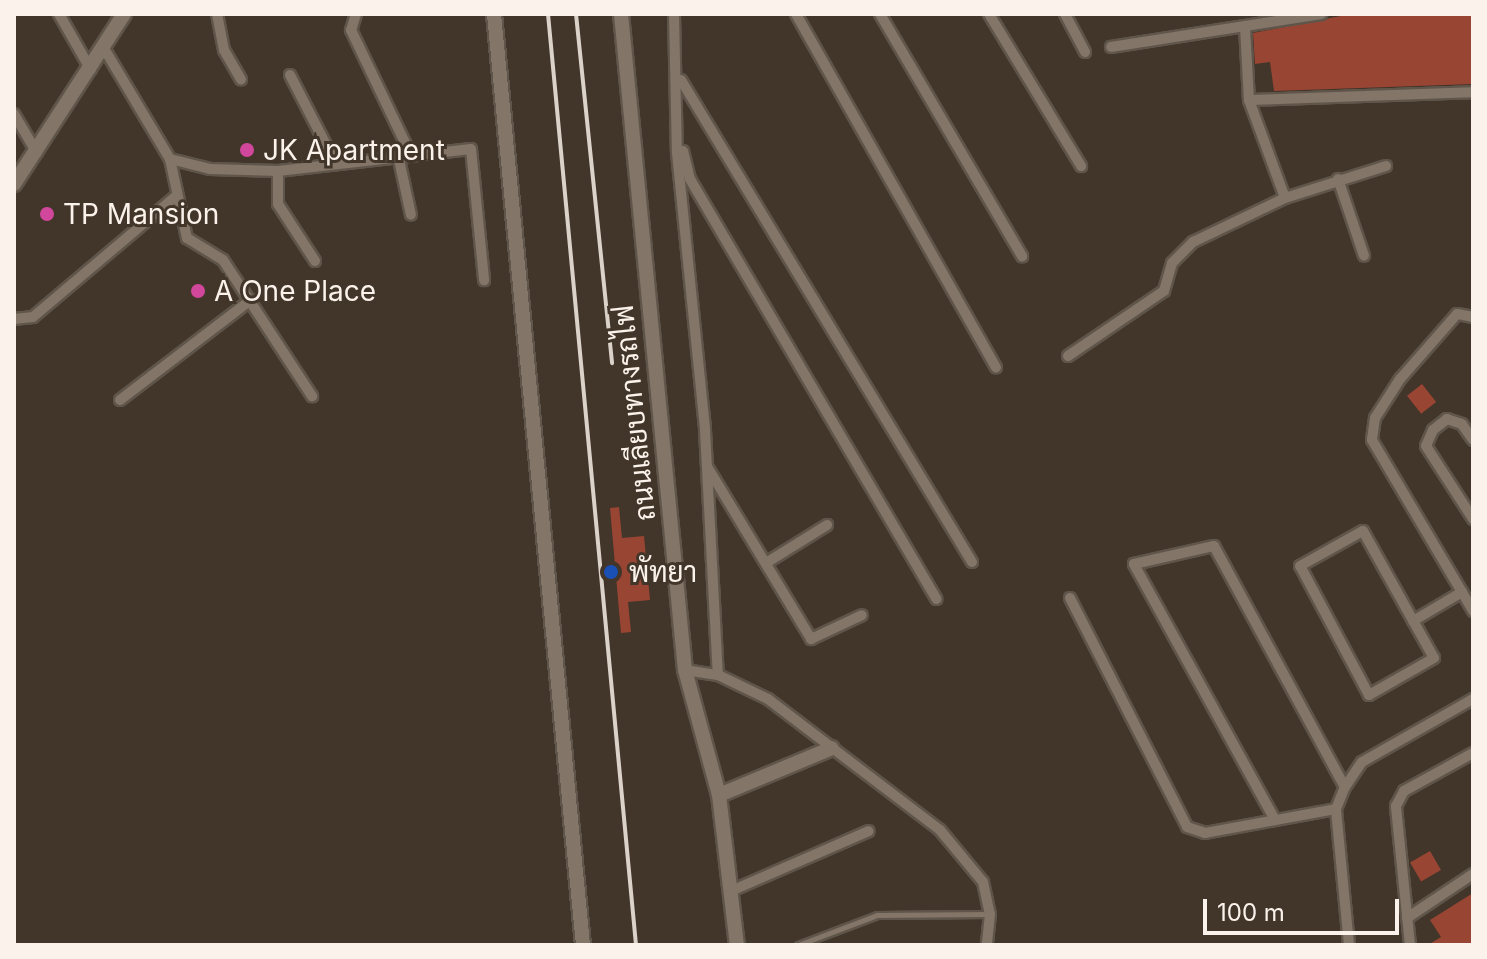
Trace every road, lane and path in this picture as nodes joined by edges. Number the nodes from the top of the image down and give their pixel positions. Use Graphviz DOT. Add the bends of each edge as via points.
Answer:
graph roads {
  1 [pos="59,14"];
  2 [pos="124,14"];
  3 [pos="217,14"];
  4 [pos="356,14"];
  5 [pos="494,14"];
  6 [pos="621,14"];
  7 [pos="674,14"];
  8 [pos="796,14"];
  9 [pos="880,14"];
  10 [pos="989,14"];
  11 [pos="1065,14"];
  12 [pos="1321,14"];
  13 [pos="1245,27"];
  14 [pos="1111,47"];
  15 [pos="105,50"];
  16 [pos="1085,52"];
  17 [pos="91,70"];
  18 [pos="290,75"];
  19 [pos="680,78"];
  20 [pos="241,80"];
  21 [pos="1473,92"];
  22 [pos="679,94"];
  23 [pos="1249,100"];
  24 [pos="14,114"];
  25 [pos="37,153"];
  26 [pos="410,153"];
  27 [pos="398,155"];
  28 [pos="170,159"];
  29 [pos="336,164"];
  30 [pos="1081,166"];
  31 [pos="1386,166"];
  32 [pos="278,171"];
  33 [pos="1338,179"];
  34 [pos="14,184"];
  35 [pos="176,196"];
  36 [pos="1285,198"];
  37 [pos="411,215"];
  38 [pos="1022,256"];
  39 [pos="1364,256"];
  40 [pos="315,261"];
  41 [pos="484,280"];
  42 [pos="251,300"];
  43 [pos="1473,317"];
  44 [pos="14,319"];
  45 [pos="1068,356"];
  46 [pos="996,367"];
  47 [pos="312,396"];
  48 [pos="120,400"];
  49 [pos="1473,440"];
  50 [pos="707,466"];
  51 [pos="1473,519"];
  52 [pos="827,525"];
  53 [pos="972,562"];
  54 [pos="766,563"];
  55 [pos="1462,592"];
  56 [pos="1070,598"];
  57 [pos="936,599"];
  58 [pos="1473,611"];
  59 [pos="862,615"];
  60 [pos="1413,621"];
  61 [pos="685,670"];
  62 [pos="718,675"];
  63 [pos="1473,699"];
  64 [pos="832,748"];
  65 [pos="1473,753"];
  66 [pos="1345,787"];
  67 [pos="719,795"];
  68 [pos="1336,809"];
  69 [pos="1274,818"];
  70 [pos="869,831"];
  71 [pos="1473,874"];
  72 [pos="731,891"];
  73 [pos="990,914"];
  74 [pos="1407,918"];
  75 [pos="583,945"];
  76 [pos="737,945"];
  77 [pos="798,945"];
  78 [pos="987,945"];
  79 [pos="1349,945"];
  80 [pos="1410,945"];
  1 -- 17 [label="street"];
  2 -- 15 [label="street"];
  3 -- 20 [label="street" via="224,50"];
  4 -- 26 [label="street" via="351,30"];
  5 -- 75 [label="street"];
  6 -- 61 [label="street, ถนนเลียบทางรถไฟ"];
  7 -- 19 [label="street"];
  8 -- 46 [label="street"];
  9 -- 38 [label="street"];
  10 -- 30 [label="street"];
  11 -- 16 [label="street"];
  12 -- 13 [label="street"];
  13 -- 14 [label="street"];
  13 -- 23 [label="street"];
  15 -- 17 [label="street"];
  15 -- 28 [label="street"];
  17 -- 25 [label="street"];
  18 -- 29 [label="street"];
  19 -- 22 [label="street"];
  19 -- 53 [label="street"];
  21 -- 23 [label="street"];
  22 -- 50 [label="street" via="677,153"];
  22 -- 57 [label="street" via="690,179"];
  23 -- 36 [label="street"];
  24 -- 25 [label="street"];
  25 -- 34 [label="street"];
  26 -- 27 [label="street"];
  26 -- 41 [label="street" via="471,149"];
  27 -- 29 [label="street"];
  27 -- 37 [label="street"];
  28 -- 32 [label="street" via="210,169"];
  28 -- 35 [label="street"];
  29 -- 32 [label="street"];
  31 -- 33 [label="street"];
  32 -- 40 [label="street" via="278,204"];
  33 -- 36 [label="street"];
  33 -- 39 [label="street"];
  35 -- 42 [label="street" via="187,238 223,260"];
  35 -- 44 [label="street" via="33,317"];
  36 -- 45 [label="street" via="1193,242 1172,263 1164,291"];
  42 -- 47 [label="street"];
  42 -- 48 [label="street"];
  43 -- 55 [label="street" via="1457,314 1400,379 1372,430 1372,440"];
  49 -- 51 [label="street" via="1462,424 1447,419 1426,446"];
  50 -- 54 [label="street"];
  50 -- 62 [label="street"];
  52 -- 54 [label="street"];
  54 -- 59 [label="street" via="815,641"];
  55 -- 58 [label="street"];
  55 -- 60 [label="street"];
  56 -- 69 [label="street" via="1187,827 1205,833"];
  60 -- 60 [label="street" via="1434,658 1369,695 1300,566 1363,531"];
  61 -- 62 [label="street"];
  61 -- 67 [label="street, ถนนเลียบทางรถไฟ"];
  62 -- 64 [label="street" via="768,699"];
  63 -- 66 [label="street" via="1362,762"];
  64 -- 67 [label="street"];
  64 -- 73 [label="street" via="964,856 983,882"];
  65 -- 74 [label="street" via="1404,791 1396,806"];
  66 -- 68 [label="street"];
  66 -- 69 [label="street" via="1214,546 1134,564"];
  67 -- 72 [label="street, ถนนเลียบทางรถไฟ"];
  68 -- 69 [label="street"];
  68 -- 79 [label="street"];
  70 -- 72 [label="street"];
  71 -- 74 [label="street"];
  72 -- 76 [label="street, ถนนเลียบทางรถไฟ"];
  73 -- 77 [label="lane" via="877,915"];
  73 -- 78 [label="street"];
  74 -- 80 [label="street"];
}
